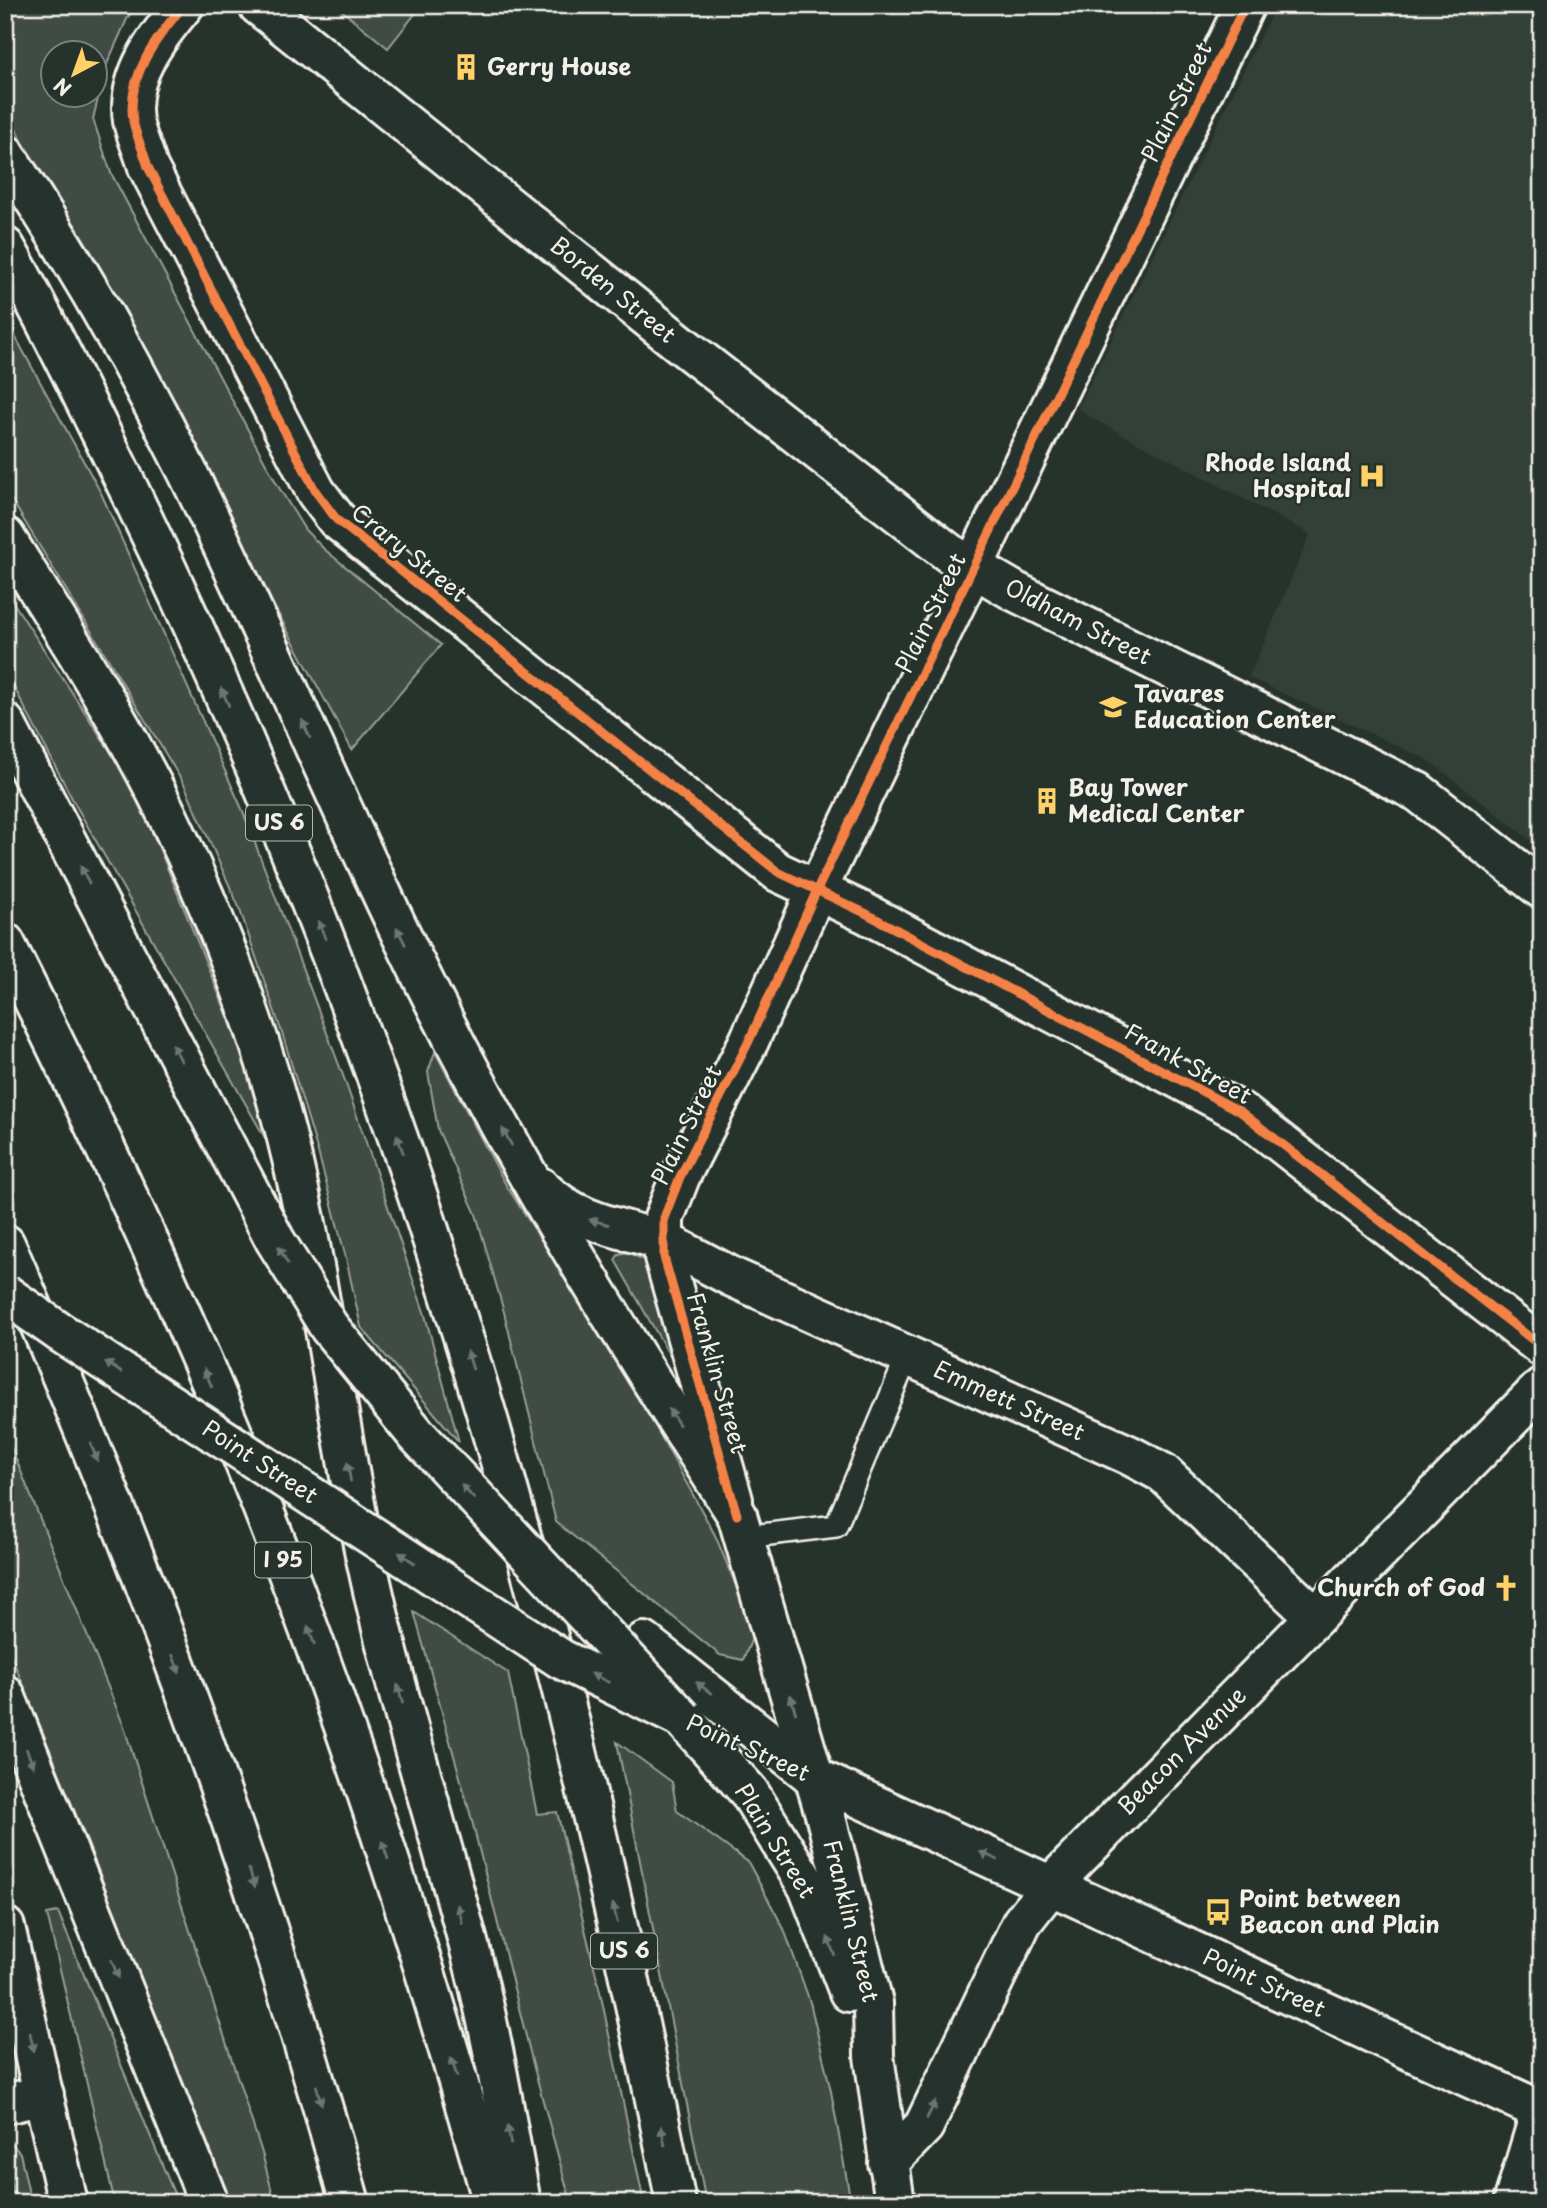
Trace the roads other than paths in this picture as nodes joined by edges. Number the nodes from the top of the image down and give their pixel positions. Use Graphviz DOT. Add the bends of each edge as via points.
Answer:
graph roads {
  1 [pos="184,5"];
  2 [pos="258,5"];
  3 [pos="1236,8"];
  4 [pos="5,154"];
  5 [pos="5,247"];
  6 [pos="5,537"];
  7 [pos="974,567"];
  8 [pos="5,723"];
  9 [pos="1542,889"];
  10 [pos="817,890"];
  11 [pos="5,943"];
  12 [pos="525,1170"];
  13 [pos="664,1241"];
  14 [pos="5,1244"];
  15 [pos="5,1294"];
  16 [pos="5,1312"];
  17 [pos="58,1331"];
  18 [pos="1542,1347"];
  19 [pos="908,1355"];
  20 [pos="1542,1387"];
  21 [pos="741,1526"];
  22 [pos="510,1537"];
  23 [pos="1315,1617"];
  24 [pos="5,1695"];
  25 [pos="683,1719"];
  26 [pos="814,1777"];
  27 [pos="1051,1885"];
  28 [pos="5,1927"];
  29 [pos="874,2056"];
  30 [pos="44,2095"];
  31 [pos="5,2104"];
  32 [pos="1541,2109"];
  33 [pos="888,2163"];
  34 [pos="68,2203"];
  35 [pos="209,2203"];
  36 [pos="350,2203"];
  37 [pos="493,2203"];
  38 [pos="521,2203"];
  39 [pos="676,2203"];
  40 [pos="895,2203"];
  41 [pos="1513,2203"];
  1 -- 10 [label="main road, Crary Street" via="156,39 135,83 133,120 148,167 316,492 337,520 778,872"];
  2 -- 7 [label="main road, Borden Street" via="689,351 949,553"];
  3 -- 7 [label="main road, Plain Street"];
  12 -- 4 [label="main road, one-way" via="399,931 140,379"];
  39 -- 5 [label="main road, US 6, one-way" via="602,1855 533,1580 482,1399 405,1158 257,769 141,515"];
  38 -- 6 [label="main road, one-way" via="475,1971 368,1569 304,1211 265,1063 217,929 156,794 119,724"];
  7 -- 9 [label="main road, Oldham Street" via="1418,792"];
  7 -- 10 [label="main road, Plain Street"];
  22 -- 8 [label="main road, one-way, bridge" via="393,1409 311,1300 264,1219"];
  10 -- 13 [label="main road, Plain Street" via="746,1047 680,1177 664,1218"];
  10 -- 18 [label="main road, Frank Street" via="1241,1112"];
  37 -- 11 [label="main road, I 95, one-way" via="387,1854 294,1588 187,1328"];
  13 -- 12 [label="main road, Emmett Street, one-way" via="575,1214 558,1204"];
  21 -- 12 [label="main road, one-way"];
  13 -- 19 [label="main road, Emmett Street" via="732,1277"];
  13 -- 21 [label="main road, Franklin Street" via="664,1257"];
  14 -- 36 [label="main road, one-way" via="78,1413 215,1770 302,2034"];
  15 -- 17 [label="main road, Point Street, bridge"];
  16 -- 17 [label="main road, bridge"];
  25 -- 17 [label="main road, Point Street, one-way, bridge" via="561,1658"];
  19 -- 21 [label="lane" via="836,1526"];
  19 -- 23 [label="main road, Emmett Street" via="1163,1473"];
  20 -- 23 [label="main road, Beacon Avenue"];
  26 -- 21 [label="main road, Franklin Street, one-way"];
  22 -- 25 [label="main road, Plain Street, bridge"];
  26 -- 22 [label="main road, one-way, bridge"];
  23 -- 27 [label="main road, Beacon Avenue"];
  24 -- 35 [label="main road, one-way"];
  25 -- 26 [label="main road, Point Street"];
  29 -- 25 [label="main road, Plain Street, one-way" via="808,1887 749,1792"];
  27 -- 26 [label="main road, Point Street, one-way"];
  26 -- 29 [label="main road, Franklin Street" via="873,2003"];
  27 -- 32 [label="main road, Point Street"];
  33 -- 27 [label="main road, Beacon Avenue, one-way" via="924,2126 1022,1922"];
  28 -- 30 [label="main road, one-way"];
  29 -- 33 [label="main road, Franklin Street"];
  30 -- 31 [label="main road"];
  30 -- 34 [label="main road"];
  32 -- 41 [label="main road"];
  33 -- 40 [label="main road, Franklin Street"];
}
